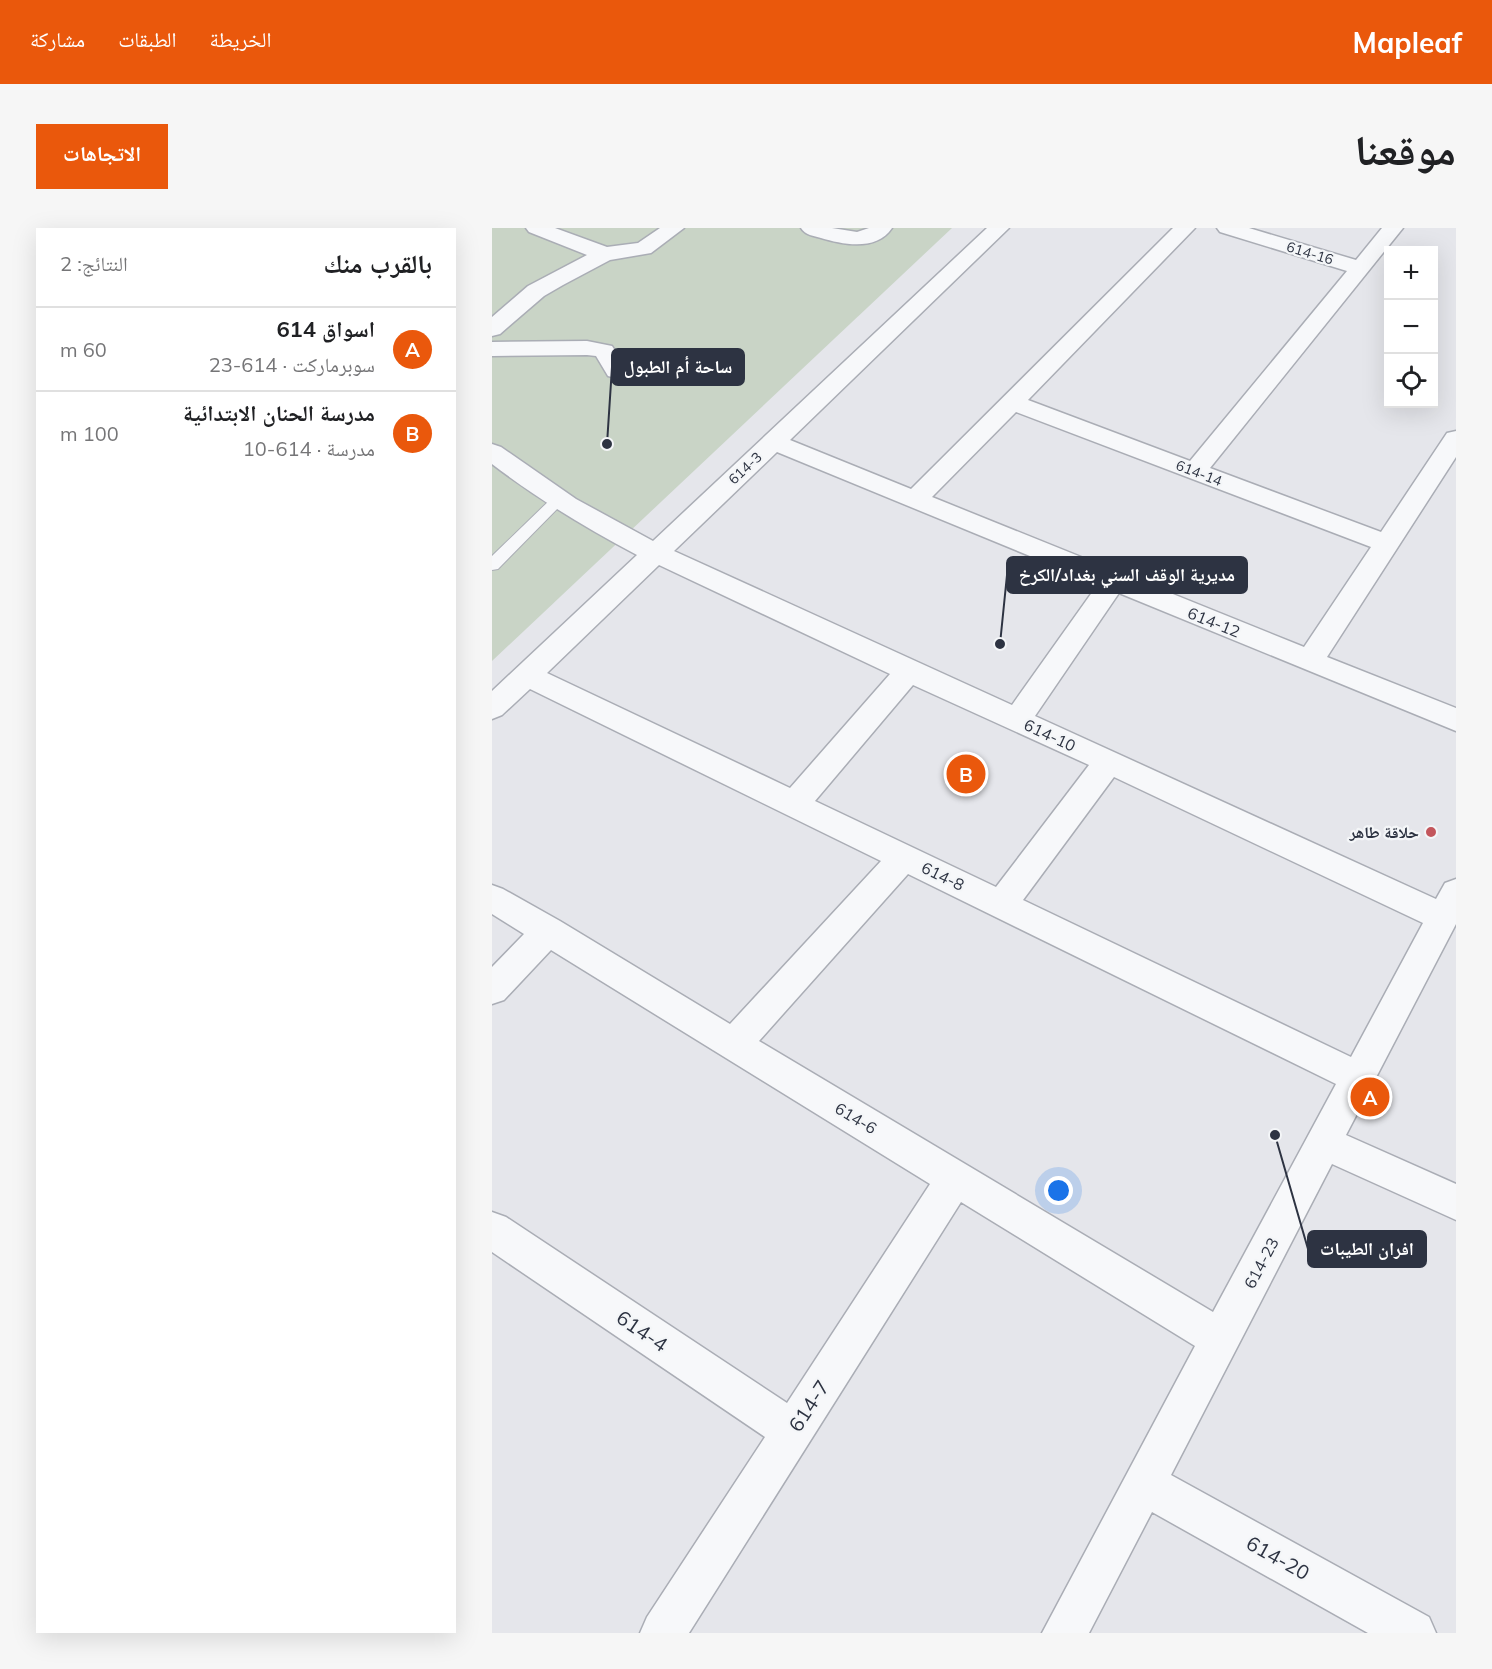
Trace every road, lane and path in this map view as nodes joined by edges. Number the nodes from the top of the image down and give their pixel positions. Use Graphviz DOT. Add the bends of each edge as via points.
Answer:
graph roads {
  1 [pos="536,228"];
  2 [pos="674,228"];
  3 [pos="811,228"];
  4 [pos="882,228"];
  5 [pos="999,228"];
  6 [pos="1185,228"];
  7 [pos="1227,228"];
  8 [pos="1393,228"];
  9 [pos="605,255"];
  10 [pos="1359,268"];
  11 [pos="492,329"];
  12 [pos="492,349"];
  13 [pos="616,371"];
  14 [pos="1012,402"];
  15 [pos="1456,438"];
  16 [pos="773,442"];
  17 [pos="492,452"];
  18 [pos="1195,471"];
  19 [pos="558,500"];
  20 [pos="915,500"];
  21 [pos="1387,544"];
  22 [pos="657,552"];
  23 [pos="492,565"];
  24 [pos="1114,581"];
  25 [pos="1310,661"];
  26 [pos="908,672"];
  27 [pos="527,675"];
  28 [pos="492,708"];
  29 [pos="1017,720"];
  30 [pos="1456,720"];
  31 [pos="1108,762"];
  32 [pos="794,804"];
  33 [pos="904,857"];
  34 [pos="492,898"];
  35 [pos="1001,904"];
  36 [pos="1449,905"];
  37 [pos="548,931"];
  38 [pos="492,990"];
  39 [pos="734,1044"];
  40 [pos="1358,1077"];
  41 [pos="1324,1143"];
  42 [pos="955,1178"];
  43 [pos="1456,1202"];
  44 [pos="492,1230"];
  45 [pos="1220,1339"];
  46 [pos="792,1431"];
  47 [pos="1144,1484"];
  48 [pos="663,1633"];
  49 [pos="1065,1633"];
  50 [pos="1413,1633"];
  1 -- 9 [label="street"];
  2 -- 9 [label="street" via="644,249"];
  3 -- 4 [label="street" via="846,238 862,238"];
  5 -- 16 [label="street, 614-3"];
  6 -- 14 [label="street"];
  7 -- 10 [label="street, 614-16"];
  8 -- 10 [label="street"];
  9 -- 11 [label="street" via="537,291"];
  10 -- 18 [label="street"];
  12 -- 13 [label="street" via="604,351"];
  14 -- 18 [label="street, 614-14"];
  14 -- 20 [label="street"];
  15 -- 21 [label="street"];
  16 -- 20 [label="street, 614-12"];
  16 -- 22 [label="street, 614-3"];
  17 -- 19 [label="street, 614-10"];
  18 -- 21 [label="street, 614-14"];
  19 -- 22 [label="street, 614-10"];
  19 -- 23 [label="lane"];
  20 -- 24 [label="street, 614-12"];
  21 -- 25 [label="street"];
  22 -- 26 [label="street, 614-10"];
  22 -- 27 [label="street, 614-3"];
  24 -- 25 [label="street, 614-12"];
  24 -- 29 [label="street"];
  25 -- 30 [label="street, 614-12"];
  26 -- 29 [label="street, 614-10"];
  26 -- 32 [label="street"];
  27 -- 28 [label="street, 614-3"];
  27 -- 32 [label="street, 614-8"];
  29 -- 31 [label="street, 614-10"];
  31 -- 35 [label="street"];
  31 -- 36 [label="street, 614-10"];
  32 -- 33 [label="street, 614-8"];
  33 -- 35 [label="street, 614-8"];
  33 -- 39 [label="street"];
  34 -- 37 [label="street, 614-6"];
  35 -- 40 [label="street, 614-8"];
  36 -- 40 [label="street, 614-23"];
  37 -- 38 [label="street"];
  37 -- 39 [label="street, 614-6"];
  39 -- 42 [label="street, 614-6"];
  40 -- 41 [label="street, 614-23"];
  41 -- 43 [label="street"];
  41 -- 45 [label="street, 614-23"];
  42 -- 45 [label="street, 614-6"];
  42 -- 46 [label="street, 614-7"];
  44 -- 46 [label="street, 614-4"];
  45 -- 47 [label="street, 614-23"];
  46 -- 48 [label="street, 614-7"];
  47 -- 49 [label="street, 614-23"];
  47 -- 50 [label="street, 614-20"];
}
